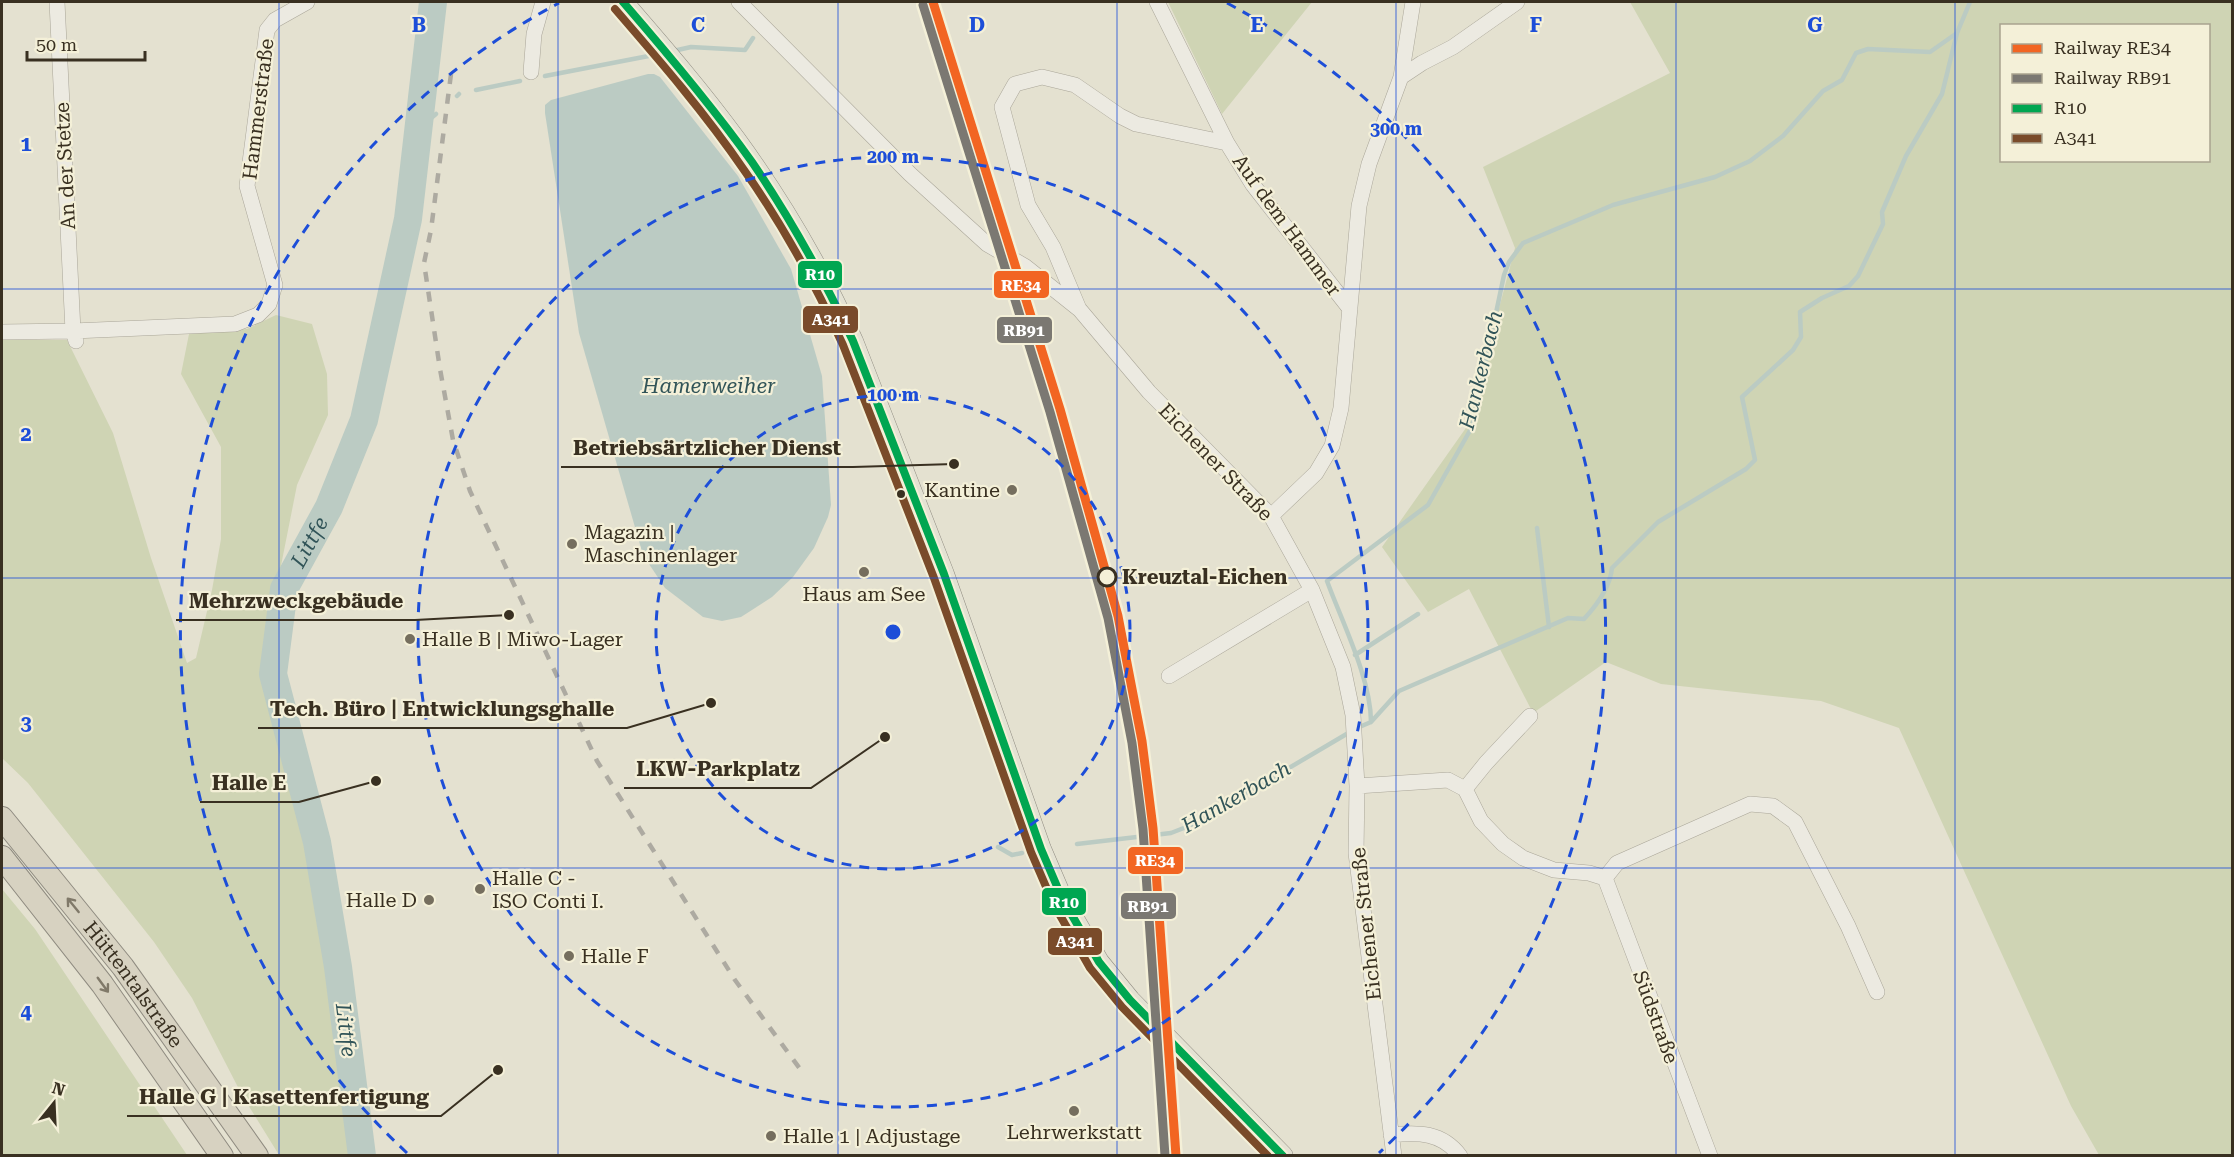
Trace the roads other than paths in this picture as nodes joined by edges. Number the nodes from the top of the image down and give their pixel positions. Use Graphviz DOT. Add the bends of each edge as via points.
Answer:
graph roads {
  1 [pos="57,2"];
  2 [pos="307,2"];
  3 [pos="543,2"];
  4 [pos="623,2"];
  5 [pos="739,2"];
  6 [pos="1157,2"];
  7 [pos="1413,2"];
  8 [pos="1517,2"];
  9 [pos="531,72"];
  10 [pos="1401,77"];
  11 [pos="1227,143"];
  12 [pos="1350,309"];
  13 [pos="1080,310"];
  14 [pos="2,332"];
  15 [pos="74,336"];
  16 [pos="1271,516"];
  17 [pos="1312,590"];
  18 [pos="1169,676"];
  19 [pos="1530,717"];
  20 [pos="1357,786"];
  21 [pos="1465,789"];
  22 [pos="2,818"];
  23 [pos="2,857"];
  24 [pos="1605,878"];
  25 [pos="1877,992"];
  26 [pos="1391,1135"];
  27 [pos="222,1155"];
  28 [pos="257,1155"];
  29 [pos="1283,1155"];
  30 [pos="1394,1155"];
  31 [pos="1460,1155"];
  32 [pos="1710,1155"];
  1 -- 15 [label="street, An der Stetze"];
  2 -- 15 [label="street, Hammerstraße" via="267,30 248,175 247,186 275,285 269,304 258,315 236,324"];
  3 -- 9 [label="street" via="534,34"];
  4 -- 29 [label="main road" via="718,117 760,175 837,306 944,574 1062,898 1100,962 1130,1000"];
  5 -- 13 [label="street, Eichener Straße" via="910,174 987,244 1026,267"];
  6 -- 11 [label="street"];
  7 -- 10 [label="street"];
  8 -- 10 [label="street" via="1453,47"];
  10 -- 12 [label="street" via="1369,164 1359,206"];
  11 -- 12 [label="street, Auf dem Hammer" via="1253,185"];
  11 -- 13 [label="street, Auf dem Hammer" via="1136,124 1075,86 1042,77 1015,84 1002,107 1028,205 1053,247"];
  12 -- 16 [label="street" via="1341,408 1332,446 1316,473"];
  13 -- 16 [label="street, Eichener Straße" via="1149,392"];
  14 -- 15 [label="street"];
  16 -- 17 [label="street, Eichener Straße"];
  17 -- 18 [label="street"];
  17 -- 20 [label="street, Eichener Straße" via="1343,667 1353,714"];
  19 -- 21 [label="street"];
  20 -- 21 [label="street" via="1448,780"];
  20 -- 26 [label="street, Eichener Straße" via="1356,853"];
  21 -- 24 [label="street" via="1481,821 1523,858 1554,870"];
  28 -- 22 [label="highway, Hüttentalstraße, one-way" via="123,967"];
  23 -- 27 [label="highway, Hüttentalstraße, one-way" via="102,984"];
  24 -- 25 [label="street" via="1617,863 1750,804 1773,806 1795,822"];
  24 -- 32 [label="street, Südstraße"];
  26 -- 30 [label="street, Eichener Straße"];
  26 -- 31 [label="street" via="1417,1132 1436,1136"];
}
